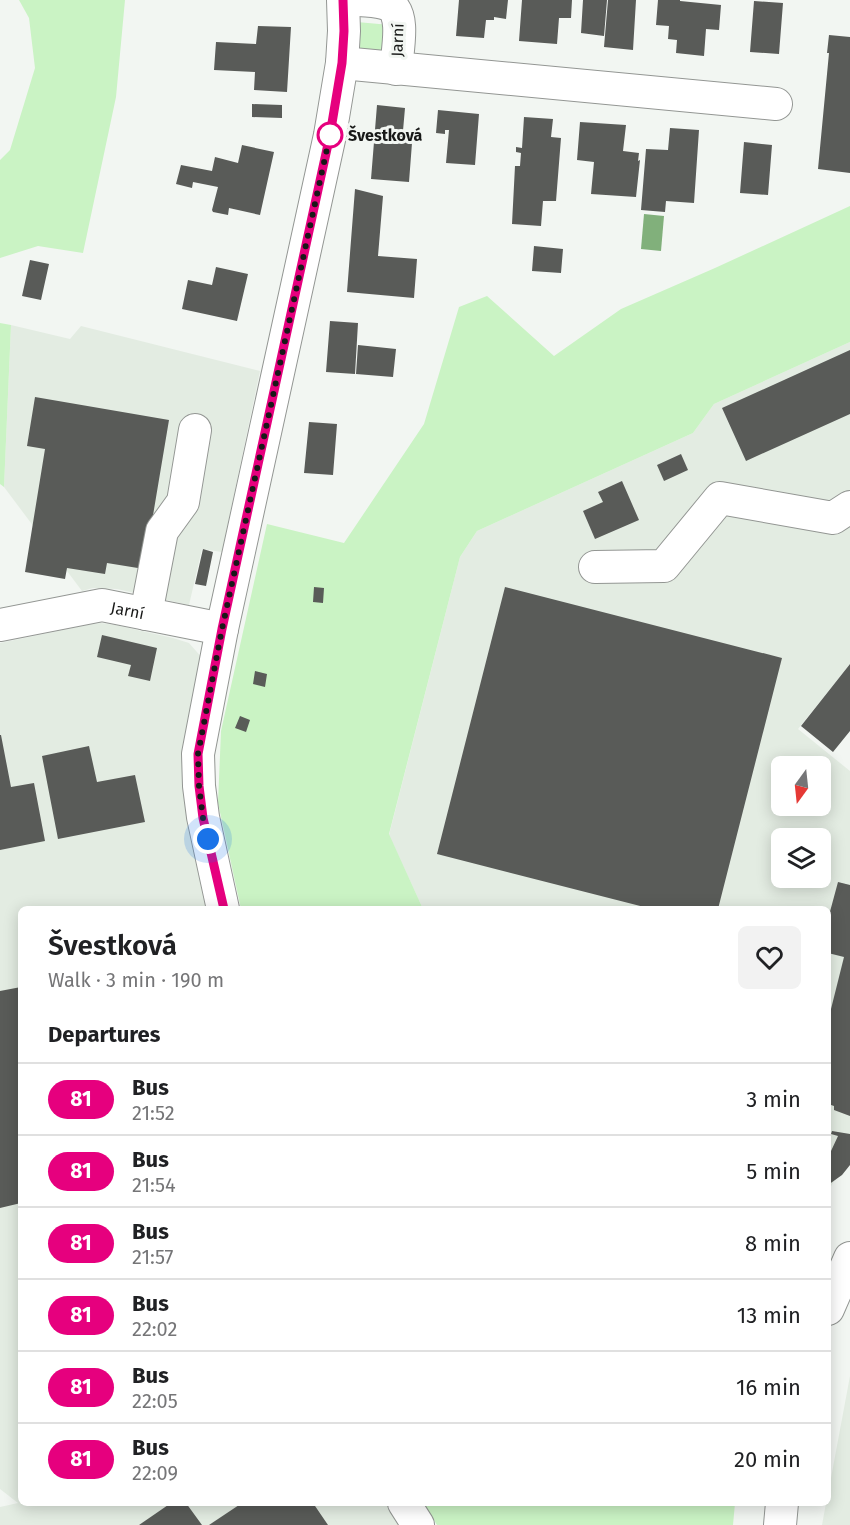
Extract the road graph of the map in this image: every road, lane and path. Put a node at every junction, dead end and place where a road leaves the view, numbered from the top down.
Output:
1 (343, 0) edge
2 (360, 0) edge
3 (405, 5) edge
4 (342, 63) junction
5 (396, 69) junction
6 (776, 104) dead end
7 (195, 430) dead end
8 (850, 507) edge
9 (595, 567) dead end
10 (146, 614) junction
11 (0, 625) edge
12 (222, 629) junction
13 (223, 906) edge
14 (850, 1258) edge
15 (831, 1302) edge
16 (406, 1506) edge
17 (782, 1506) edge
18 (418, 1525) edge
19 (780, 1525) edge

1 - 4 street
2 - 3 street, Jarní
3 - 5 street, Jarní
4 - 5 street
4 - 12 street
5 - 6 street
7 - 10 street
8 - 9 street
10 - 11 street, Jarní
10 - 12 street, Jarní
12 - 13 street
14 - 15 street
16 - 18 street
17 - 19 street

